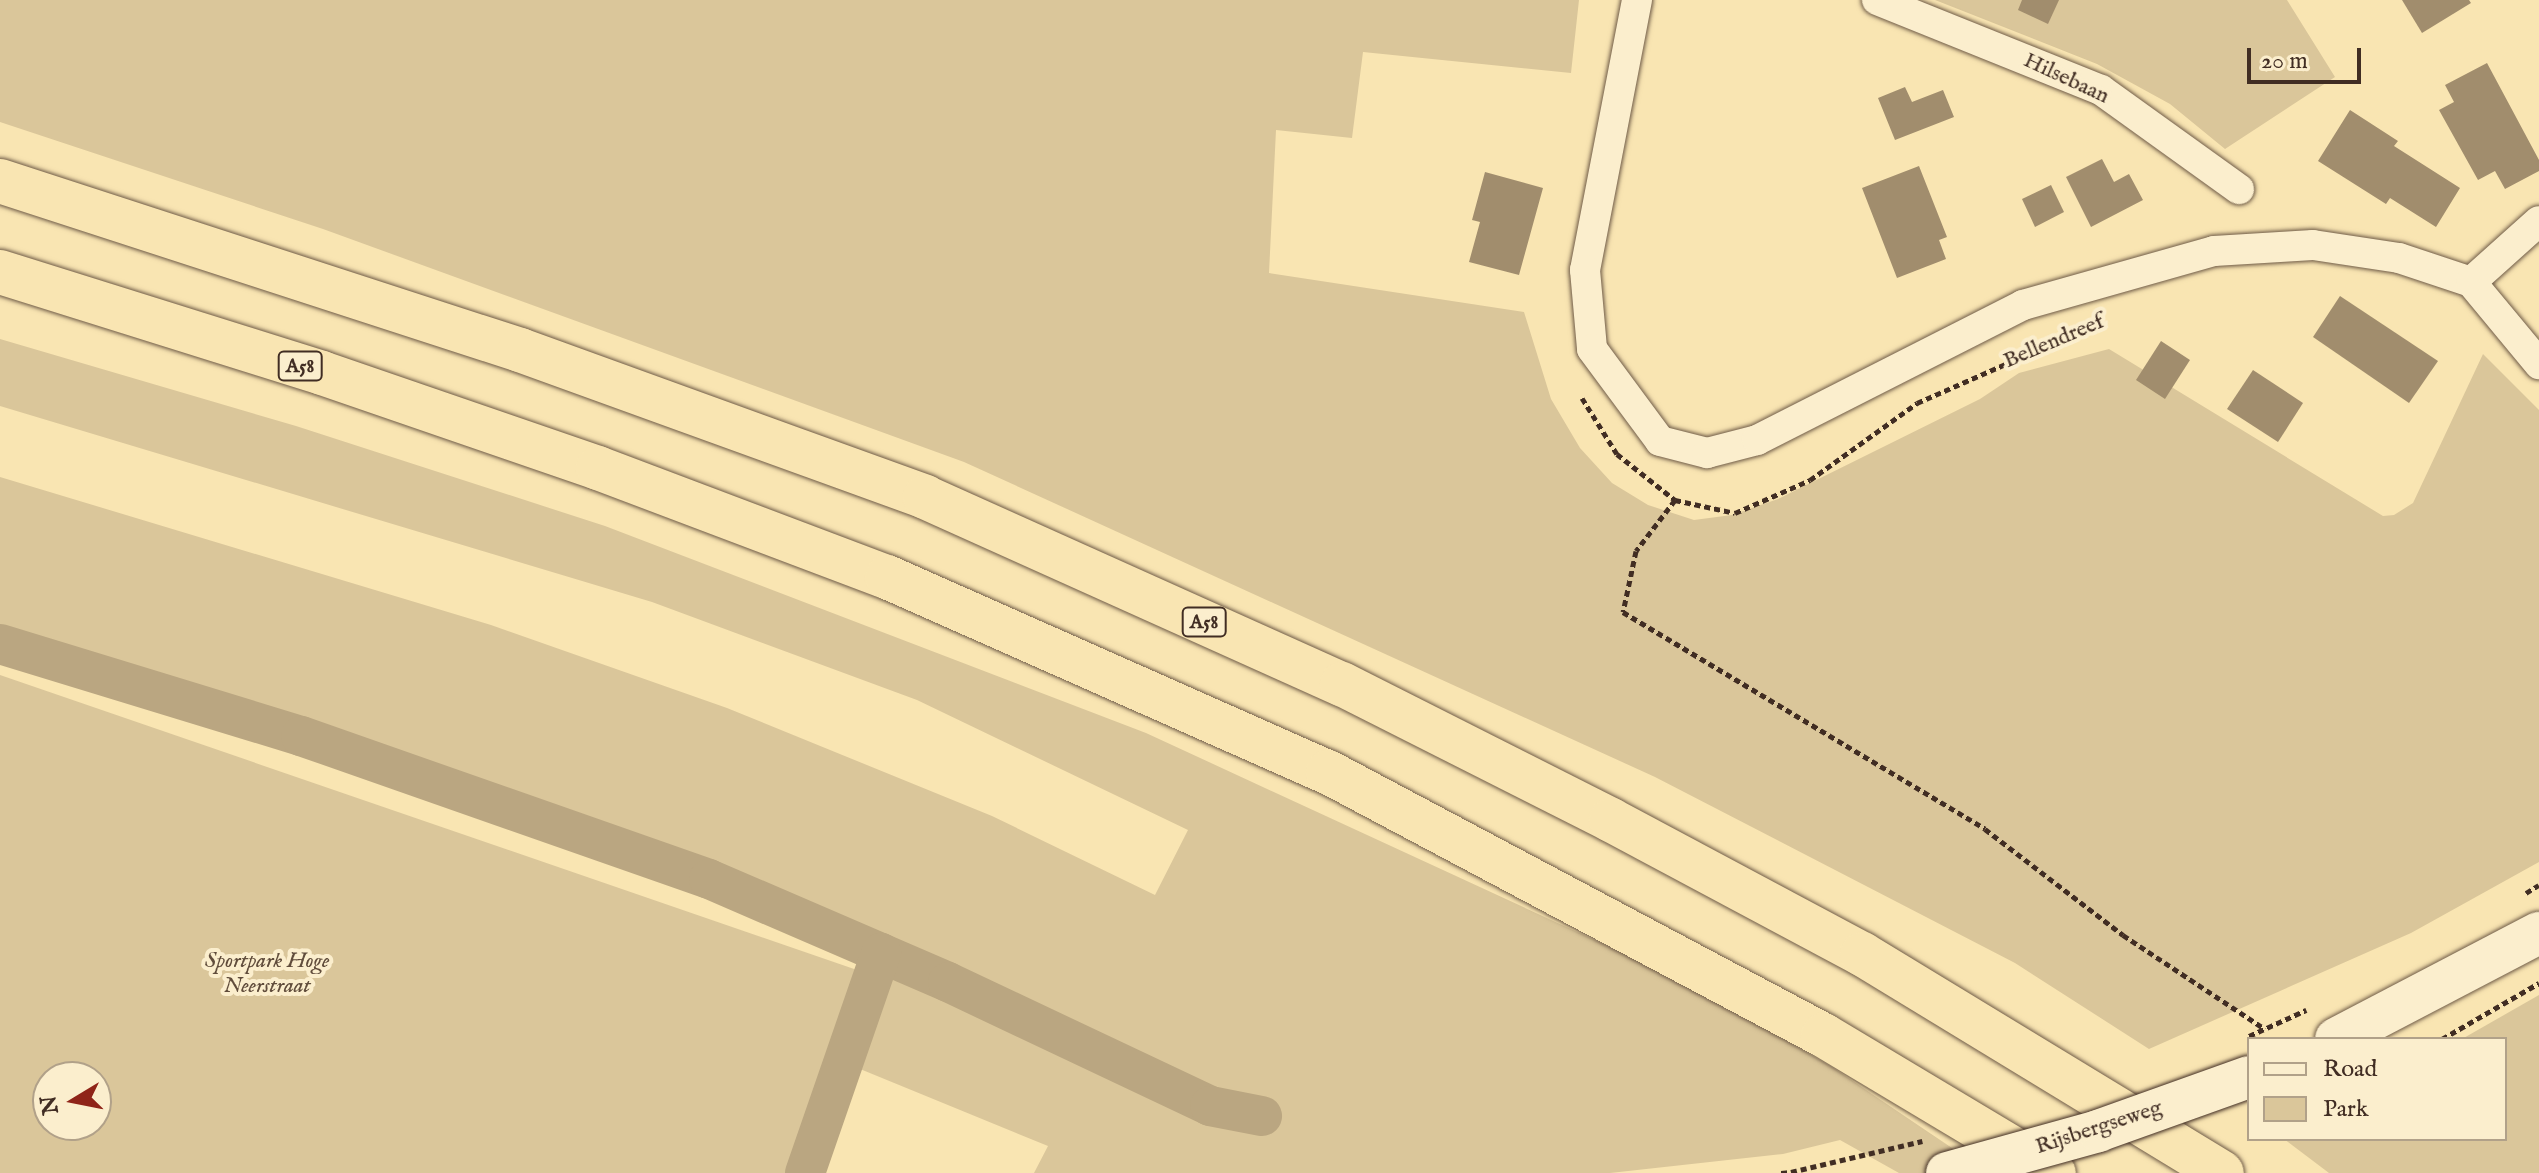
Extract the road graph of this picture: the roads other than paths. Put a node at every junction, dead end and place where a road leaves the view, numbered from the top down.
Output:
1 (1637, 0) edge
2 (1877, 0) edge
3 (0, 181) edge
4 (2239, 189) dead end
5 (2539, 221) edge
6 (0, 272) edge
7 (2471, 282) junction
8 (2539, 364) edge
9 (2539, 933) edge
10 (2340, 1037) edge
11 (2247, 1078) edge
12 (1947, 1173) edge
13 (2054, 1173) edge
14 (2222, 1173) edge

1 - 7 street, Bellendreef
2 - 4 street, Hilsebaan
3 - 14 highway, A58
5 - 7 street
6 - 13 highway, A58
7 - 8 street
9 - 10 main road
11 - 12 main road, Rijsbergseweg, bridge

